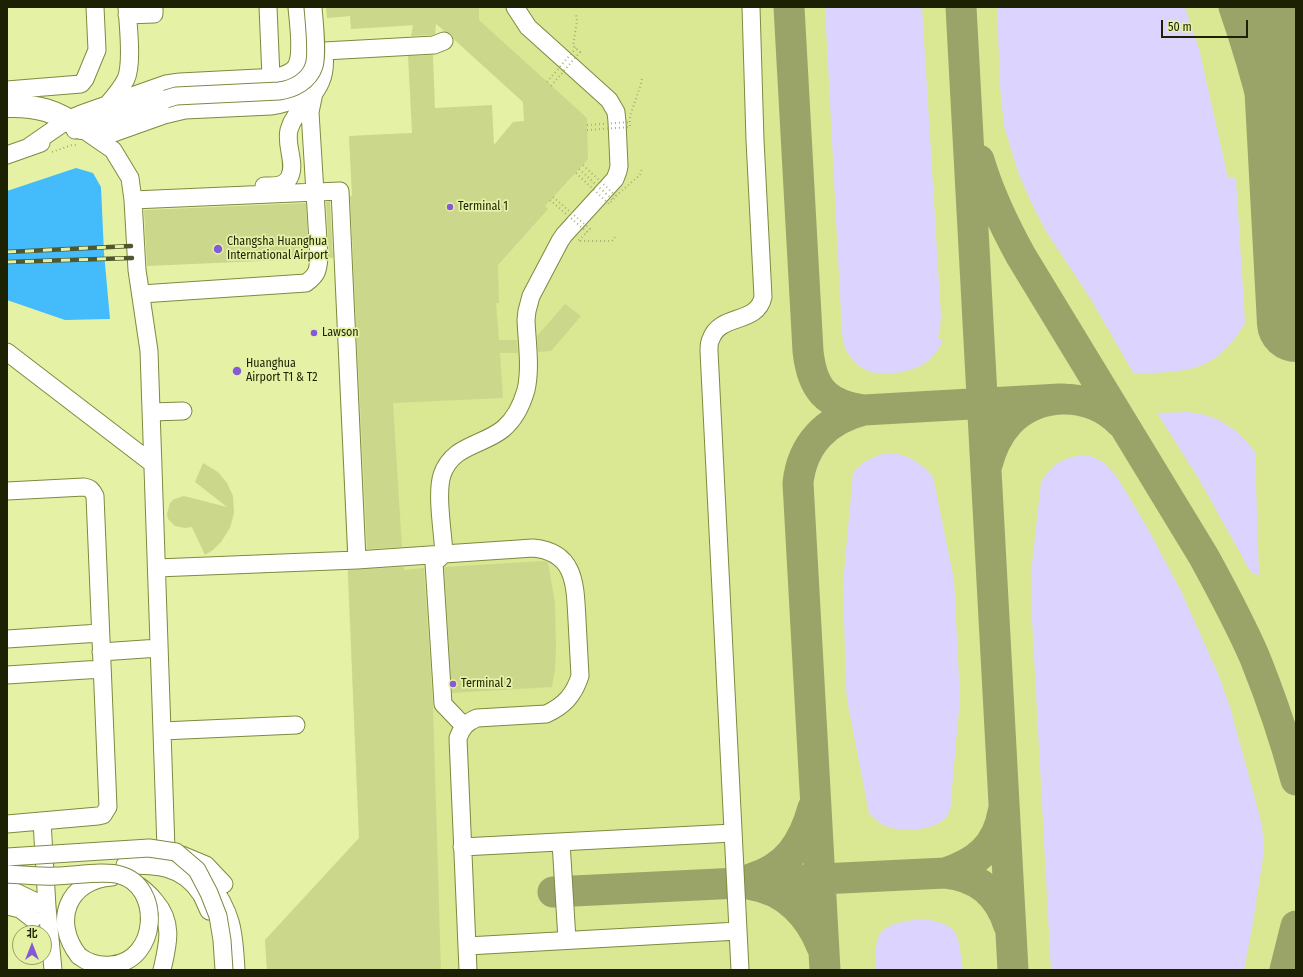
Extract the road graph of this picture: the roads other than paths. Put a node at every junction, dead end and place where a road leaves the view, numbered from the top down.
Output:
1 (95, 7) edge
2 (268, 7) edge
3 (298, 7) edge
4 (309, 7) edge
5 (313, 7) edge
6 (316, 7) edge
7 (515, 7) edge
8 (751, 7) edge
9 (154, 10) edge
10 (127, 11) edge
11 (444, 41) dead end
12 (321, 50) junction
13 (310, 70) junction
14 (271, 77) junction
15 (245, 78) junction
16 (314, 93) junction
17 (10, 100) edge
18 (107, 105) junction
19 (81, 132) junction
20 (7, 155) edge
21 (315, 192) junction
22 (233, 196) junction
23 (133, 200) junction
24 (141, 294) junction
25 (7, 352) edge
26 (183, 411) dead end
27 (152, 412) junction
28 (153, 464) junction
29 (7, 491) edge
30 (444, 554) junction
31 (357, 560) junction
32 (157, 568) junction
33 (100, 633) junction
34 (7, 640) edge
35 (160, 648) junction
36 (101, 652) junction
37 (102, 669) junction
38 (7, 675) edge
39 (296, 725) dead end
40 (464, 726) junction
41 (162, 731) junction
42 (50, 820) junction
43 (7, 824) edge
44 (733, 833) junction
45 (561, 842) junction
46 (462, 847) junction
47 (176, 852) junction
48 (7, 858) edge
49 (153, 863) junction
50 (7, 873) edge
51 (7, 888) edge
52 (7, 906) edge
53 (47, 906) junction
54 (33, 919) dead end
55 (738, 931) junction
56 (567, 940) junction
57 (467, 946) junction
58 (162, 969) edge
59 (53, 970) edge
60 (218, 970) edge
61 (224, 970) edge
62 (236, 970) edge
63 (245, 970) edge
64 (468, 970) edge
65 (740, 970) edge

1 - 17 street
2 - 14 street
3 - 14 street
4 - 13 street
5 - 19 street, bridge
6 - 12 street
7 - 30 street
8 - 44 street
9 - 10 street
10 - 18 street
11 - 12 street
12 - 13 street
12 - 16 street
13 - 15 street
13 - 19 street
14 - 15 street
15 - 18 street
16 - 21 street
16 - 22 street
17 - 19 highway
18 - 19 street
19 - 20 street
19 - 23 street
21 - 22 street
21 - 24 street
21 - 31 street
22 - 23 street
23 - 24 street
24 - 27 street
25 - 28 street
26 - 27 street
27 - 28 street
28 - 32 street
29 - 33 street
30 - 31 street
30 - 40 street
30 - 40 street
31 - 32 street
32 - 35 street
33 - 34 street
33 - 36 street
35 - 36 street
35 - 41 street
36 - 37 street
37 - 38 street
37 - 42 street
39 - 41 street
40 - 46 street
41 - 49 street
42 - 43 street
42 - 53 street
44 - 45 street
44 - 55 street
45 - 46 street
45 - 56 street
46 - 57 street
47 - 48 street, bridge
47 - 61 street, bridge
47 - 63 street, bridge
49 - 50 street
49 - 60 street
49 - 62 street, bridge
50 - 58 street, bridge
51 - 53 street
52 - 54 street
53 - 59 street
55 - 56 street
55 - 65 street
56 - 57 street
57 - 64 street

